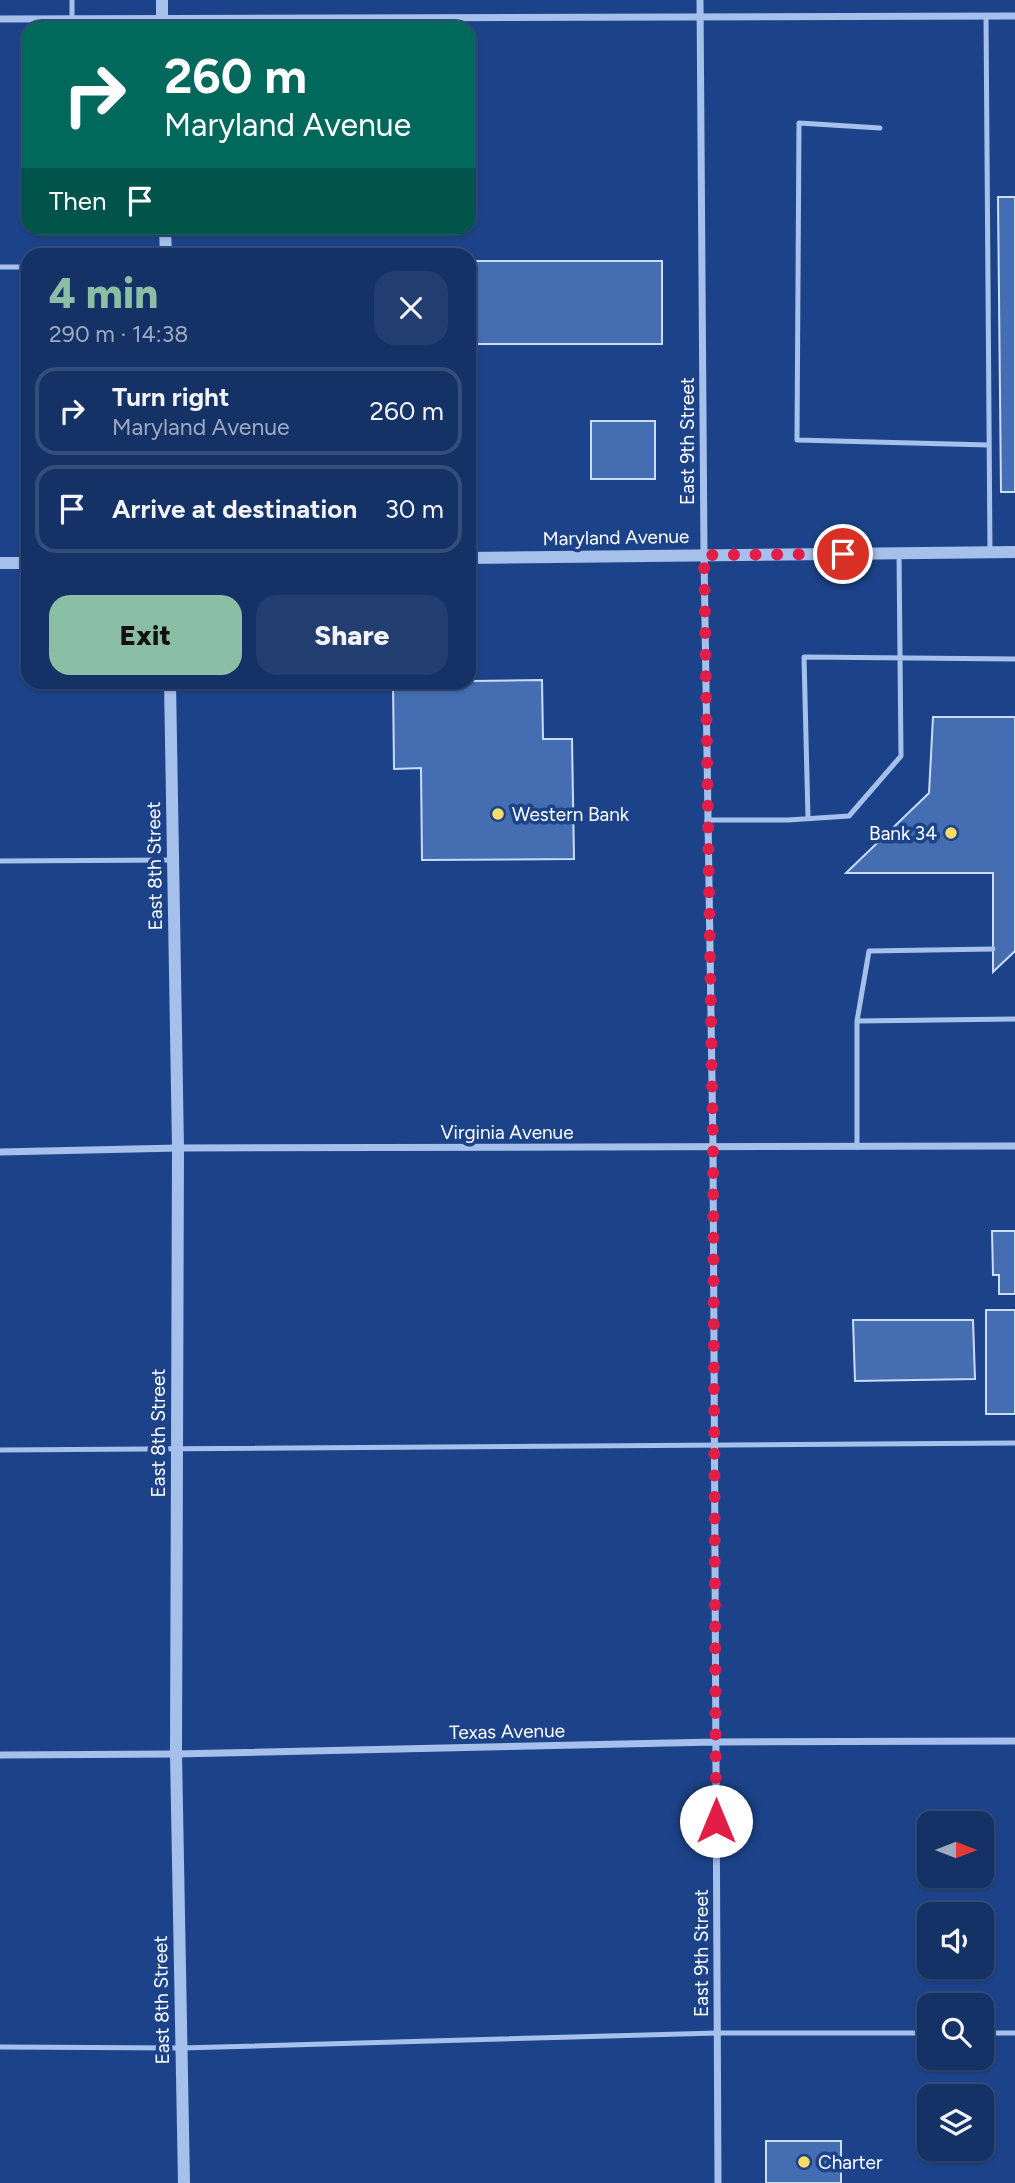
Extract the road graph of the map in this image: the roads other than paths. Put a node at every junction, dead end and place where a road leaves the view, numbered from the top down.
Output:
1 (72, 0) edge
2 (162, 0) edge
3 (700, 0) edge
4 (700, 16) junction
5 (986, 16) junction
6 (1015, 16) edge
7 (72, 18) junction
8 (0, 19) edge
9 (140, 21) edge
10 (162, 21) edge
11 (252, 21) edge
12 (880, 128) dead end
13 (0, 267) edge
14 (21, 267) edge
15 (989, 445) junction
16 (990, 552) junction
17 (1015, 552) edge
18 (899, 553) junction
19 (704, 555) junction
20 (476, 558) edge
21 (0, 563) edge
22 (21, 563) edge
23 (900, 658) junction
24 (1015, 659) edge
25 (170, 689) edge
26 (808, 818) junction
27 (708, 820) junction
28 (173, 860) junction
29 (0, 861) edge
30 (993, 949) dead end
31 (1015, 1019) edge
32 (857, 1021) junction
33 (1015, 1146) edge
34 (713, 1147) junction
35 (857, 1147) junction
36 (178, 1148) junction
37 (0, 1152) edge
38 (1015, 1443) edge
39 (714, 1446) junction
40 (177, 1449) junction
41 (0, 1450) edge
42 (1015, 1741) edge
43 (715, 1742) junction
44 (176, 1754) junction
45 (0, 1755) edge
46 (717, 2033) junction
47 (917, 2033) edge
48 (994, 2033) edge
49 (1015, 2033) edge
50 (0, 2047) edge
51 (181, 2048) junction
52 (184, 2183) edge
53 (718, 2183) edge

1 - 7 lane
2 - 10 street
3 - 4 street, East 9th Street
4 - 5 street
4 - 11 street
4 - 19 street, East 9th Street
5 - 6 street
5 - 15 lane
7 - 8 street
7 - 9 street
12 - 15 lane
13 - 14 lane
15 - 16 lane
16 - 17 street, Maryland Avenue
16 - 18 street, Maryland Avenue
18 - 19 street, Maryland Avenue
18 - 23 lane
19 - 20 street, Maryland Avenue
19 - 27 street, East 9th Street
21 - 22 street
23 - 24 lane
23 - 26 lane
23 - 26 lane
25 - 28 street, East 8th Street
26 - 27 lane
27 - 34 street, East 9th Street
28 - 29 lane
28 - 36 street, East 8th Street
30 - 32 lane
31 - 32 lane
32 - 35 lane
33 - 35 street, Virginia Avenue
34 - 35 street, Virginia Avenue
34 - 36 street, Virginia Avenue
34 - 39 street, East 9th Street
36 - 37 street, Virginia Avenue
36 - 40 street, East 8th Street
38 - 39 lane
39 - 40 lane
39 - 43 street, East 9th Street
40 - 41 lane
40 - 44 street, East 8th Street
42 - 43 street, Texas Avenue
43 - 44 street, Texas Avenue
43 - 46 street, East 9th Street
44 - 45 street, Texas Avenue
44 - 51 street, East 8th Street
46 - 47 lane
46 - 51 lane
46 - 53 street, East 9th Street
48 - 49 lane
50 - 51 lane
51 - 52 street, East 8th Street

